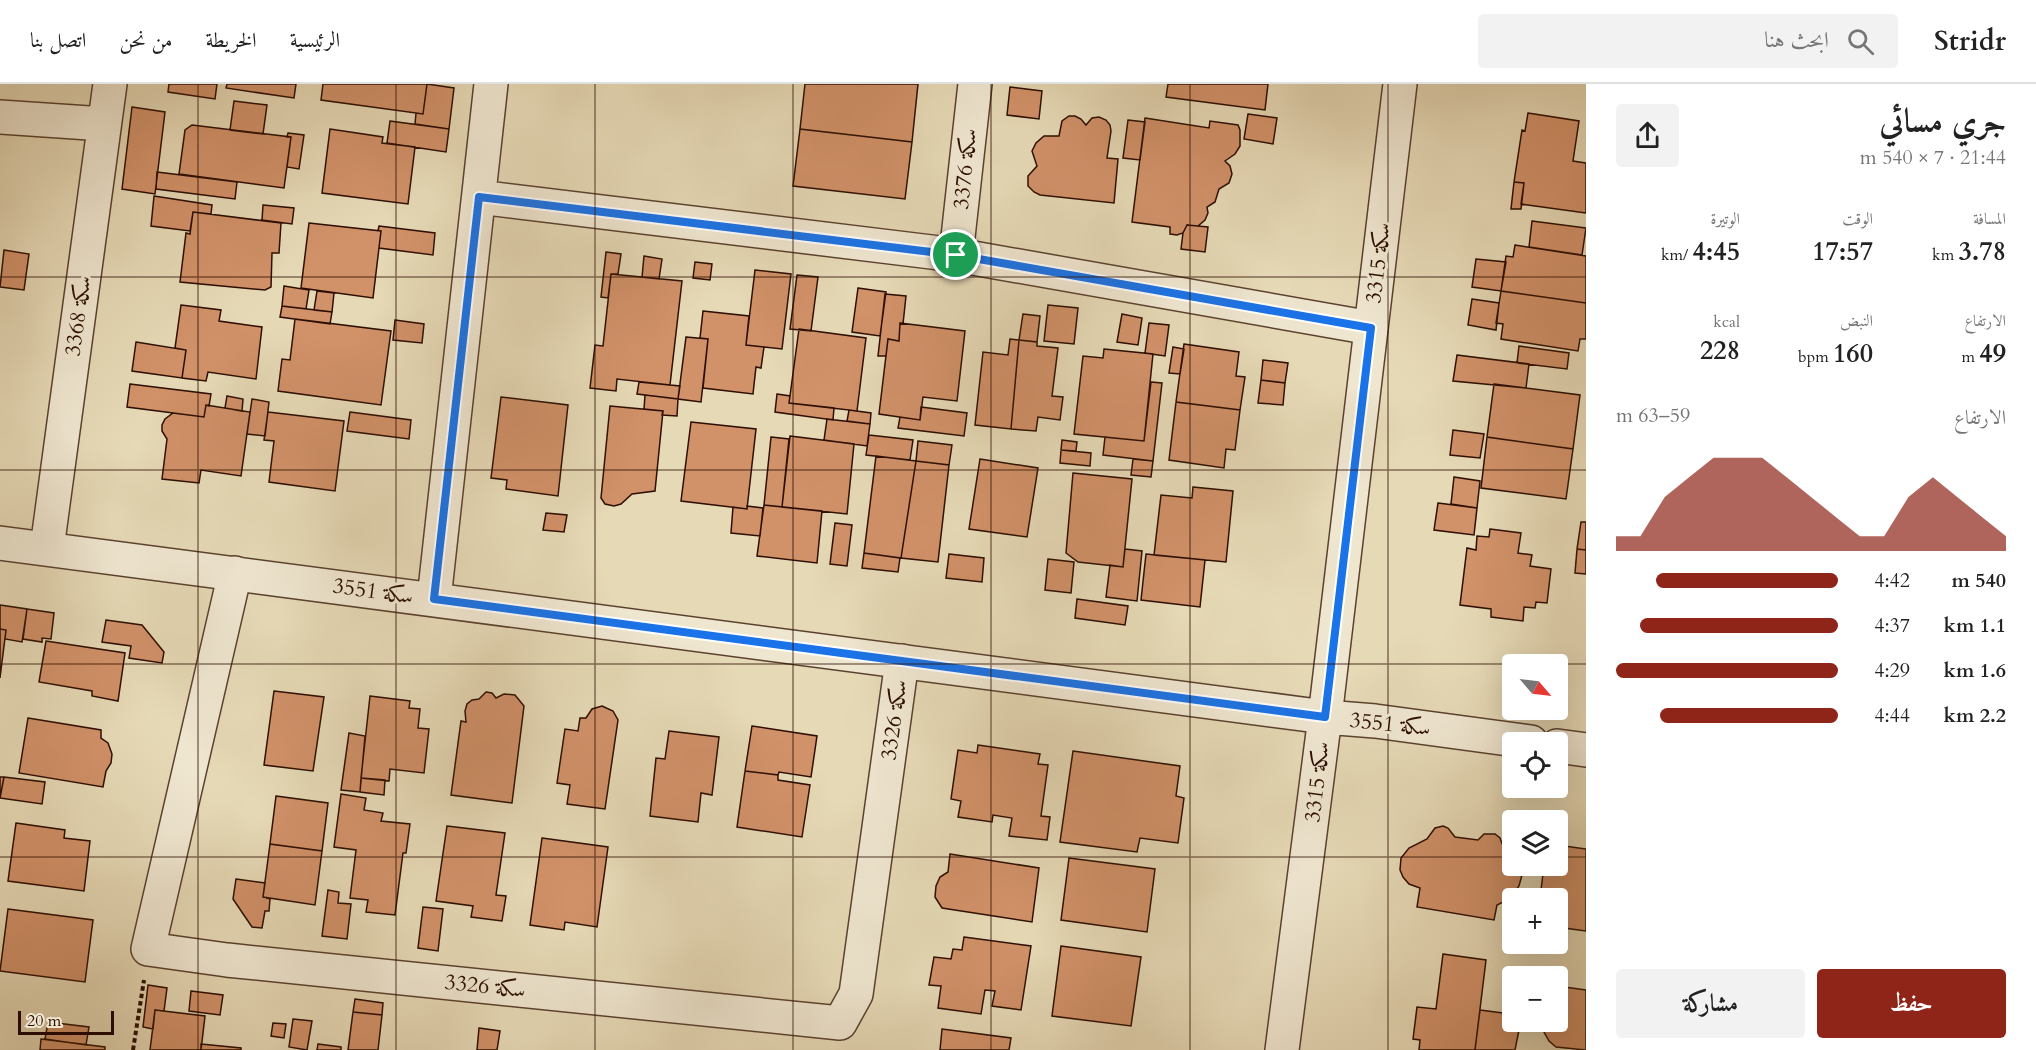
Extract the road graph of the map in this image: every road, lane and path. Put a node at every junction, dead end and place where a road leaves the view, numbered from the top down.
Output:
1 (110, 84) edge
2 (491, 84) edge
3 (975, 84) edge
4 (1400, 84) edge
5 (0, 117) edge
6 (104, 124) junction
7 (479, 197) junction
8 (956, 255) junction
9 (1371, 328) junction
10 (0, 543) edge
11 (47, 548) junction
12 (235, 573) junction
13 (434, 599) junction
14 (902, 661) junction
15 (1325, 717) junction
16 (1502, 738) edge
17 (1568, 748) edge
18 (1586, 750) edge
19 (148, 949) junction
20 (134, 1050) edge
21 (1282, 1050) edge

1 - 6 street, سكة 3368
2 - 7 street
3 - 8 street, سكة 3376
4 - 9 street, سكة 3315
5 - 6 street
6 - 11 street, سكة 3368
7 - 8 street
7 - 13 street
8 - 9 street
9 - 15 street, سكة 3315
10 - 11 street, سكة 3551
11 - 12 street, سكة 3551
12 - 13 street, سكة 3551
12 - 19 street
13 - 14 street, سكة 3551
14 - 15 street, سكة 3551
14 - 19 street, سكة 3326
15 - 16 street, سكة 3551
15 - 21 street, سكة 3315
17 - 18 street
19 - 20 path

